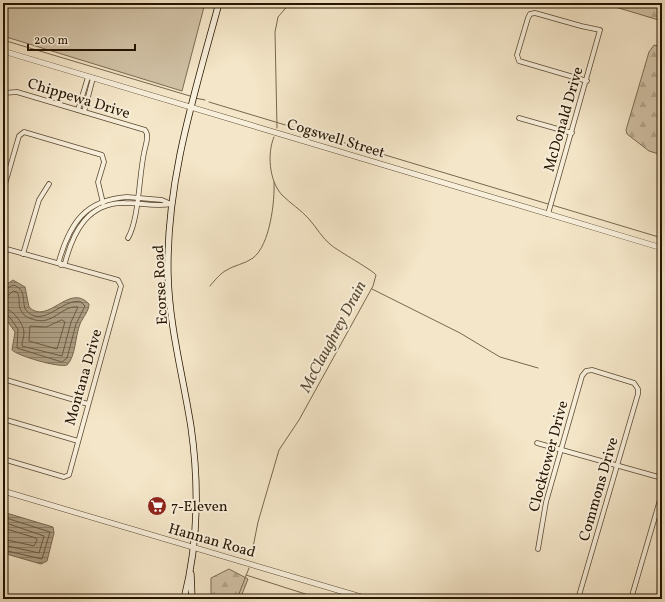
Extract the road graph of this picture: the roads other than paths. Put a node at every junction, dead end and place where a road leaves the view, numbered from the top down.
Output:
1 (219, 3) edge
2 (3, 51) edge
3 (91, 78) junction
4 (587, 81) junction
5 (3, 93) edge
6 (191, 108) junction
7 (78, 110) junction
8 (84, 112) junction
9 (519, 118) dead end
10 (572, 133) junction
11 (3, 172) edge
12 (8, 173) junction
13 (49, 184) dead end
14 (3, 191) edge
15 (137, 198) junction
16 (102, 202) junction
17 (136, 204) junction
18 (172, 204) junction
19 (105, 207) junction
20 (548, 214) junction
21 (128, 238) dead end
22 (3, 248) edge
23 (662, 248) edge
24 (23, 254) junction
25 (61, 265) junction
26 (586, 371) joint
27 (3, 379) edge
28 (88, 404) junction
29 (3, 419) edge
30 (78, 441) junction
31 (537, 442) dead end
32 (561, 450) junction
33 (3, 459) edge
34 (617, 466) junction
35 (662, 478) edge
36 (3, 492) edge
37 (662, 493) edge
38 (193, 547) junction
39 (538, 548) dead end
40 (191, 570) junction
41 (184, 599) edge
42 (192, 599) edge
43 (368, 599) edge
44 (578, 599) edge
45 (631, 599) edge

1 - 6 main road, Ecorse Road
2 - 3 street, Cogswell Street
3 - 6 street, Cogswell Street
3 - 7 street
3 - 8 street
4 - 4 street, McDonald Drive
4 - 10 street, McDonald Drive
5 - 7 street, Chippewa Drive
6 - 18 main road, Ecorse Road
6 - 20 street, Cogswell Street
7 - 8 street, Chippewa Drive
8 - 15 street, Chippewa Drive
9 - 10 street
10 - 20 street, McDonald Drive
11 - 12 street
12 - 14 street
12 - 16 street
13 - 24 street
15 - 16 street
15 - 17 street
15 - 18 street
16 - 19 street
16 - 25 street
17 - 18 street
17 - 19 street
17 - 21 street
18 - 38 main road, Ecorse Road
19 - 25 street
20 - 23 street, Cogswell Street
22 - 24 street
24 - 25 street
25 - 28 street, Montana Drive
26 - 32 street, Clocktower Drive
26 - 34 street, Commons Drive
27 - 28 street
28 - 30 street, Montana Drive
29 - 30 street
30 - 33 street, Montana Drive
31 - 32 street
32 - 34 street
32 - 39 street, Clocktower Drive
34 - 35 street
34 - 44 street, Commons Drive
36 - 38 street, Hannan Road
37 - 45 street
38 - 40 main road, Ecorse Road
38 - 43 street, Hannan Road
40 - 41 main road, Ecorse Road
40 - 42 main road, Ecorse Road

